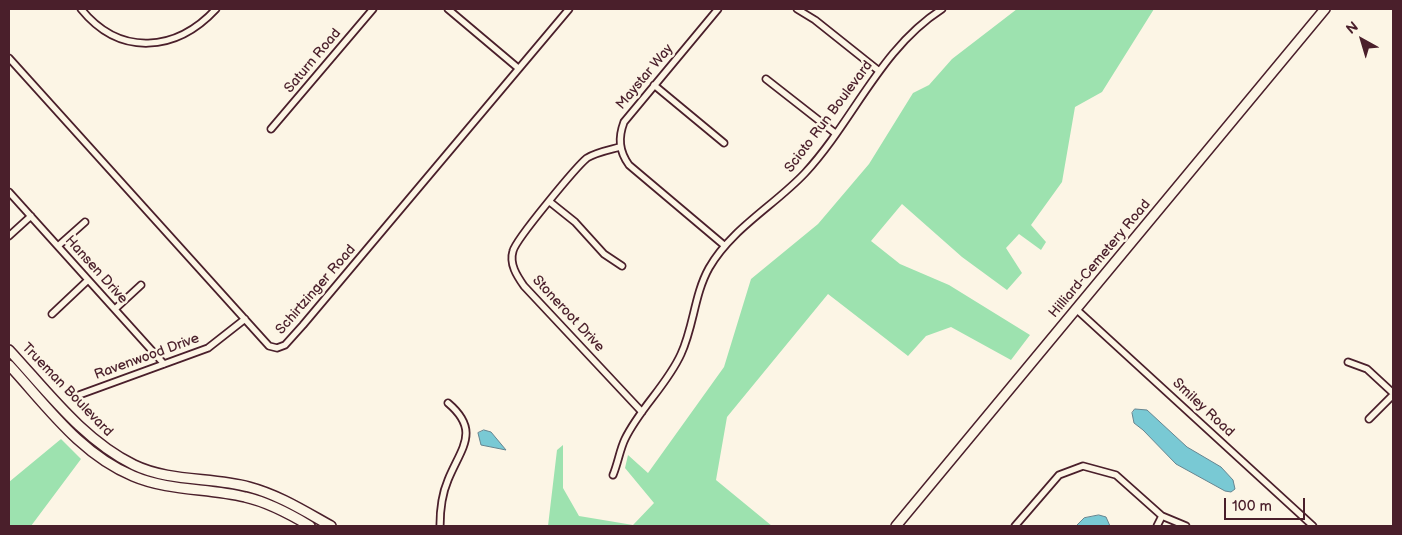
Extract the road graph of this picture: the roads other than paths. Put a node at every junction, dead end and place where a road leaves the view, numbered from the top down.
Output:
1 (81, 9) edge
2 (216, 9) edge
3 (373, 9) edge
4 (448, 9) edge
5 (569, 9) edge
6 (718, 9) edge
7 (797, 9) edge
8 (942, 9) edge
9 (1325, 9) edge
10 (9, 58) edge
11 (518, 68) junction
12 (879, 71) junction
13 (766, 79) dead end
14 (654, 85) junction
15 (271, 129) dead end
16 (835, 133) junction
17 (724, 143) dead end
18 (620, 147) junction
19 (9, 192) edge
20 (550, 202) junction
21 (31, 216) junction
22 (85, 222) dead end
23 (9, 236) edge
24 (58, 246) junction
25 (725, 246) junction
26 (622, 266) dead end
27 (88, 280) junction
28 (141, 285) dead end
29 (115, 309) junction
30 (1076, 309) junction
31 (52, 314) dead end
32 (245, 319) junction
33 (9, 350) edge
34 (1348, 362) dead end
35 (164, 364) junction
36 (9, 365) edge
37 (1393, 394) edge
38 (79, 395) dead end
39 (448, 403) dead end
40 (642, 412) junction
41 (1369, 419) dead end
42 (613, 475) dead end
43 (1162, 516) junction
44 (310, 526) edge
45 (331, 526) edge
46 (440, 526) edge
47 (896, 526) edge
48 (1015, 526) edge
49 (1157, 526) edge
50 (1186, 526) edge
51 (1313, 526) edge

1 - 2 street
3 - 15 street, Saturn Road
4 - 11 street
5 - 11 street, Schirtzinger Road
6 - 14 street, Maystar Way
7 - 12 street
8 - 12 street, Scioto Run Boulevard
9 - 30 main road, Hilliard-Cemetery Road
10 - 32 street, Schirtzinger Road
11 - 32 street, Schirtzinger Road
12 - 16 street, Scioto Run Boulevard
13 - 16 street
14 - 17 street
14 - 18 street, Maystar Way
16 - 25 street, Scioto Run Boulevard
18 - 20 street, Stoneroot Drive
18 - 25 street
19 - 21 street, Hansen Drive
20 - 26 street
20 - 40 street, Stoneroot Drive
21 - 23 street
21 - 24 street, Hansen Drive
22 - 24 street
24 - 27 street, Hansen Drive
25 - 40 street, Scioto Run Boulevard
27 - 29 street, Hansen Drive
27 - 31 street
28 - 29 street
29 - 35 street, Hansen Drive
30 - 47 main road, Hilliard-Cemetery Road
30 - 51 street, Smiley Road
32 - 35 street, Ravenwood Drive
33 - 45 main road, Trueman Boulevard
34 - 37 street
35 - 38 street, Ravenwood Drive
36 - 44 main road, Trueman Boulevard
37 - 41 street
39 - 46 street
40 - 42 street, Scioto Run Boulevard
43 - 48 street
43 - 49 street
43 - 50 street

